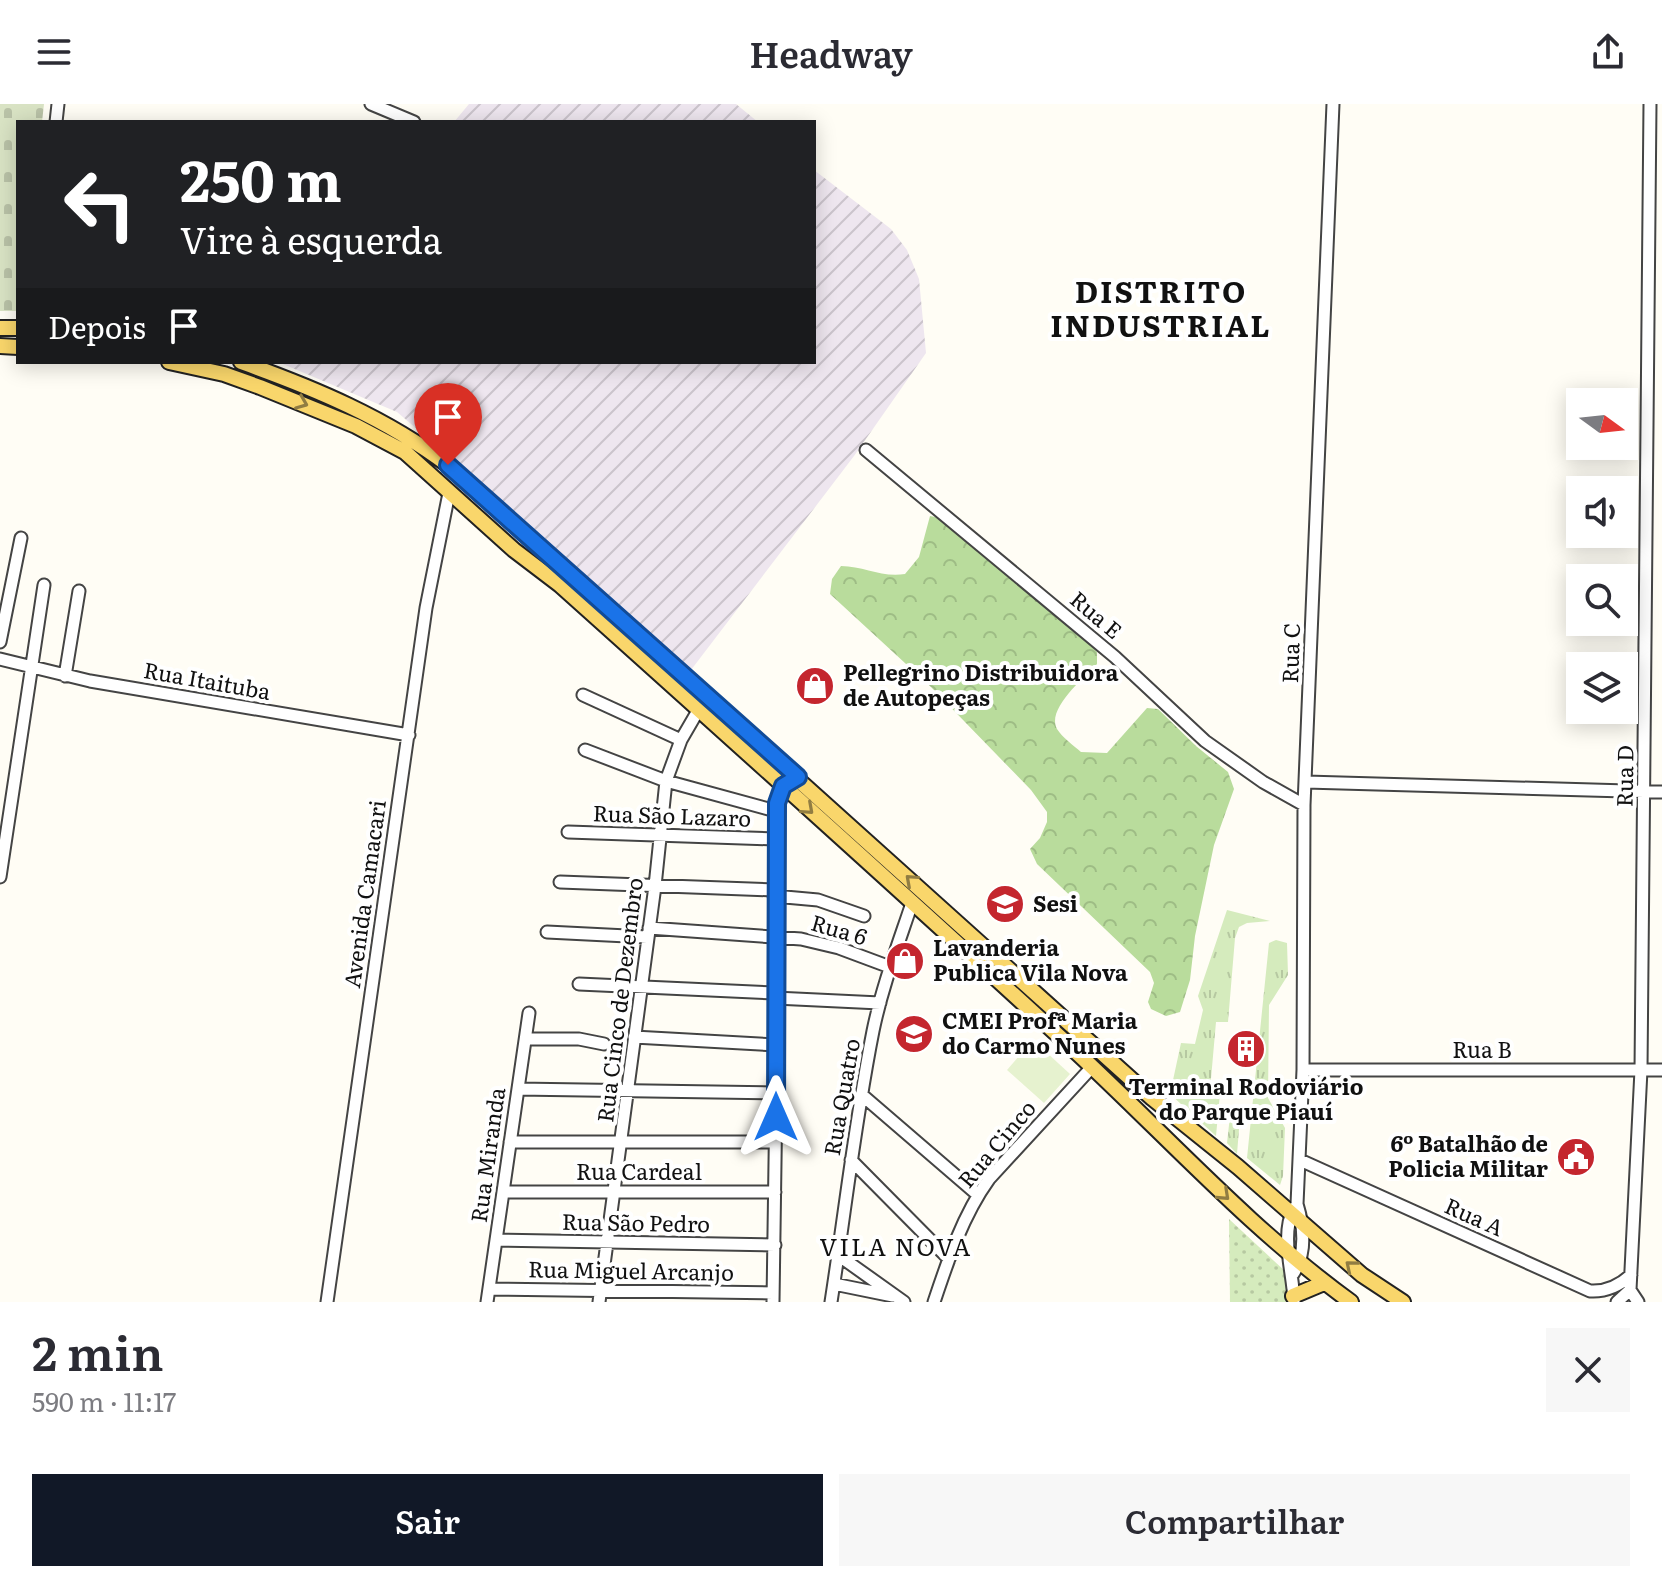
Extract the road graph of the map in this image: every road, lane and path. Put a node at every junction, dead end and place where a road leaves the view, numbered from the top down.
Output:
1 (371, 104) edge
2 (1333, 104) edge
3 (1650, 104) edge
4 (409, 120) edge
5 (178, 364) edge
6 (246, 364) edge
7 (265, 371) junction
8 (260, 387) junction
9 (866, 450) dead end
10 (457, 473) junction
11 (446, 490) junction
12 (522, 531) junction
13 (21, 538) dead end
14 (510, 546) junction
15 (44, 585) dead end
16 (79, 591) dead end
17 (0, 642) edge
18 (0, 659) edge
19 (32, 668) junction
20 (65, 676) junction
21 (583, 695) dead end
22 (699, 709) junction
23 (721, 719) junction
24 (409, 735) junction
25 (681, 740) junction
26 (585, 750) dead end
27 (798, 777) junction
28 (666, 781) junction
29 (1306, 782) junction
30 (783, 786) junction
31 (1662, 792) edge
32 (1645, 793) junction
33 (1304, 805) junction
34 (776, 811) junction
35 (568, 832) dead end
36 (660, 835) junction
37 (3, 837) edge
38 (775, 839) junction
39 (0, 877) edge
40 (560, 882) dead end
41 (655, 886) junction
42 (774, 893) junction
43 (912, 903) junction
44 (864, 916) dead end
45 (951, 916) junction
46 (940, 928) junction
47 (547, 932) dead end
48 (648, 932) junction
49 (775, 937) junction
50 (890, 967) junction
51 (579, 984) dead end
52 (641, 986) junction
53 (775, 995) junction
54 (880, 1003) junction
55 (529, 1013) dead end
56 (634, 1037) junction
57 (526, 1039) junction
58 (604, 1044) dead end
59 (776, 1045) junction
60 (1092, 1067) junction
61 (1303, 1070) junction
62 (1641, 1070) junction
63 (1662, 1070) edge
64 (518, 1089) junction
65 (628, 1091) junction
66 (776, 1093) junction
67 (862, 1095) junction
68 (621, 1140) junction
69 (510, 1142) junction
70 (775, 1142) junction
71 (1171, 1144) junction
72 (1221, 1154) junction
73 (851, 1160) junction
74 (1300, 1160) junction
75 (503, 1192) junction
76 (613, 1192) junction
77 (775, 1192) junction
78 (977, 1194) junction
79 (1294, 1209) junction
80 (1303, 1225) junction
81 (496, 1240) junction
82 (606, 1242) junction
83 (775, 1245) junction
84 (1287, 1251) junction
85 (838, 1255) junction
86 (949, 1259) junction
87 (1296, 1268) junction
88 (1631, 1275) junction
89 (1324, 1283) junction
90 (834, 1284) junction
91 (489, 1289) junction
92 (1630, 1290) junction
93 (600, 1296) edge
94 (773, 1298) edge
95 (1294, 1299) edge
96 (901, 1300) edge
97 (327, 1302) edge
98 (487, 1302) edge
99 (831, 1302) edge
100 (934, 1302) edge
101 (1351, 1302) edge
102 (1403, 1302) edge
103 (1617, 1302) edge
104 (1638, 1302) edge

1 - 4 street
2 - 29 street, Rua C
3 - 32 street, Rua D
5 - 8 main road
6 - 7 main road
7 - 8 main road
7 - 10 main road
8 -> 11 main road
9 - 33 street, Rua E
10 - 11 main road
10 - 12 main road
11 - 14 main road
11 - 24 street, Avenida Camacari
12 - 14 main road
12 - 23 main road
13 - 17 street
14 - 22 main road
15 - 19 street
16 - 20 street
18 - 19 street, Rua Itaituba
19 - 20 street, Rua Itaituba
19 - 37 street
20 - 24 street, Rua Itaituba
21 - 25 street
22 - 23 main road
22 - 25 street, Rua Cinco de Dezembro
23 - 27 main road
23 - 30 main road
24 - 97 street, Avenida Camacari
25 - 28 street, Rua Cinco de Dezembro
26 - 28 street
27 - 30 main road
45 -> 27 main road
28 - 34 street
28 - 36 street, Rua Cinco de Dezembro
29 - 32 street
29 - 33 street, Rua C
30 - 34 street
30 -> 43 main road
31 - 32 street
32 - 62 street, Rua D
33 - 61 street, Rua C
34 - 38 street
35 - 36 street, Rua São Lazaro
36 - 38 street, Rua São Lazaro
36 - 41 street, Rua Cinco de Dezembro
37 - 39 street
38 - 42 street
40 - 41 street
41 - 42 street
41 - 48 street, Rua Cinco de Dezembro
42 - 44 street
42 - 49 street
43 - 46 main road
43 - 50 street, Rua Quatro
45 - 46 main road
45 - 72 main road
46 - 60 main road
47 - 48 street, Rua 6
48 - 49 street, Rua 6
48 - 52 street, Rua Cinco de Dezembro
49 - 50 street, Rua 6
49 - 53 street
50 - 54 street, Rua Quatro
51 - 52 street
52 - 53 street
52 - 56 street, Rua Cinco de Dezembro
53 - 54 street
53 - 59 street
54 - 67 street, Rua Quatro
55 - 57 street, Rua Miranda
56 - 59 street
56 - 65 street, Rua Cinco de Dezembro
57 - 58 street
57 - 64 street, Rua Miranda
59 - 66 street
60 - 71 main road
60 - 78 street, Rua Cinco
61 - 62 street, Rua B
61 - 74 street, Rua C
62 - 63 street, Rua B
62 - 88 street, Rua D
64 - 65 street
64 - 69 street, Rua Miranda
65 - 66 street
65 - 68 street, Rua Cinco de Dezembro
66 - 70 street
67 - 73 street, Rua Quatro
67 - 78 street
68 - 69 street
68 - 70 street
68 - 76 street, Rua Cinco de Dezembro
69 - 75 street, Rua Miranda
70 - 77 street
71 - 72 main road
71 -> 84 main road
72 - 79 main road
73 - 85 street, Rua Quatro
73 - 86 street
74 - 79 street, Rua C
74 - 88 street, Rua A
75 - 76 street, Rua Cardeal
75 - 81 street, Rua Miranda
76 - 77 street, Rua Cardeal
76 - 82 street, Rua Cinco de Dezembro
77 - 83 street
78 - 86 street, Rua Cinco
79 - 80 main road
79 - 84 street, Rua C
80 - 87 street
102 -> 80 main road
81 - 82 street, Rua São Pedro
81 - 91 street, Rua Miranda
82 - 83 street, Rua São Pedro
82 - 93 street, Rua Cinco de Dezembro
83 - 94 street
84 - 87 main road
85 - 90 street, Rua Quatro
85 - 96 street
86 - 100 street, Rua Cinco
87 - 89 main road
87 - 95 street
88 - 92 street, Rua D
89 - 95 main road
89 - 101 main road
90 - 96 street
90 - 99 street, Rua Quatro
91 - 93 street, Rua Miguel Arcanjo
91 - 98 street, Rua Miranda
92 - 103 street
92 - 104 street
93 - 94 street, Rua Miguel Arcanjo

